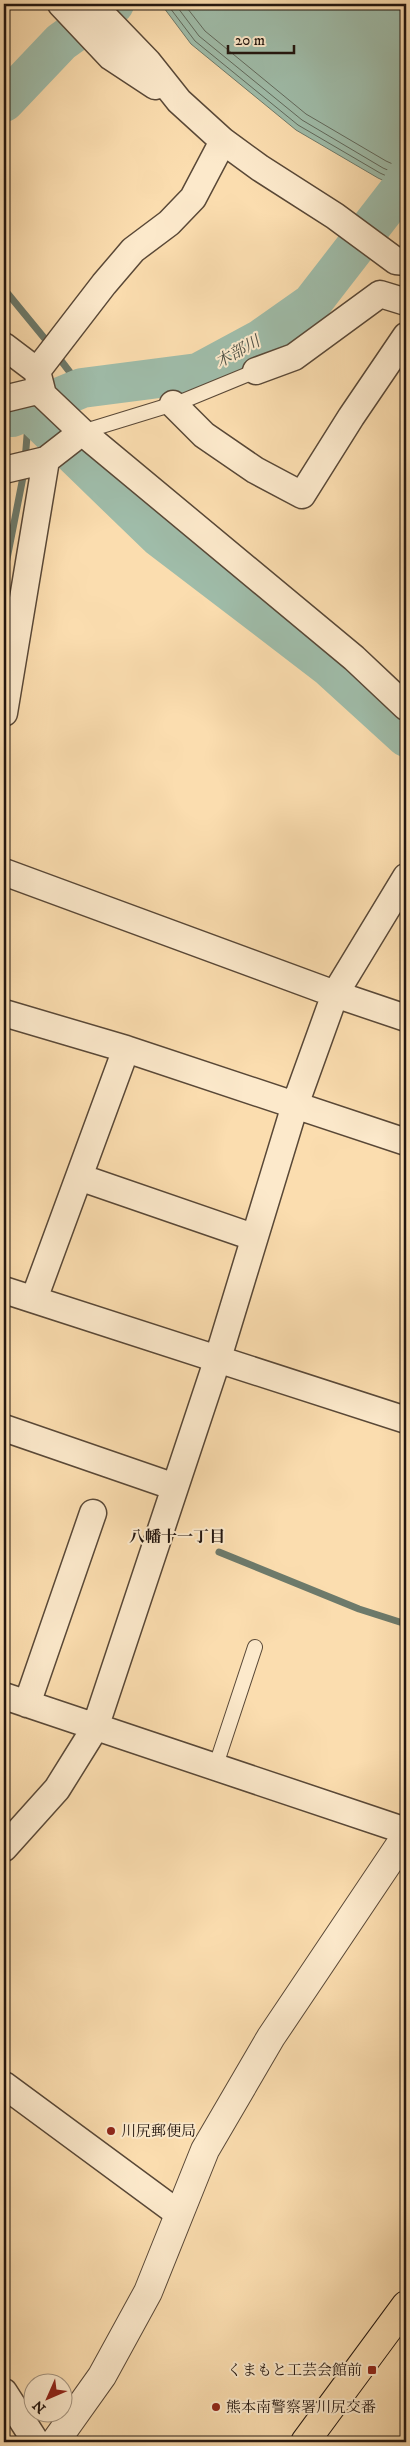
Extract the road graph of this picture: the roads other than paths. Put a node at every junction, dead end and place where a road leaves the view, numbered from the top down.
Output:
1 (61, 4) edge
2 (92, 4) edge
3 (179, 101) junction
4 (223, 141) junction
5 (401, 262) edge
6 (406, 302) edge
7 (406, 336) edge
8 (4, 346) edge
9 (256, 371) joint
10 (40, 385) junction
11 (4, 399) edge
12 (173, 404) junction
13 (82, 432) junction
14 (46, 460) junction
15 (4, 470) edge
16 (406, 707) edge
17 (4, 713) edge
18 (4, 872) edge
19 (406, 877) edge
20 (335, 994) junction
21 (4, 1013) edge
22 (406, 1018) edge
23 (126, 1049) junction
24 (295, 1105) junction
25 (406, 1142) edge
26 (78, 1177) junction
27 (253, 1236) junction
28 (4, 1290) edge
29 (34, 1299) junction
30 (218, 1358) junction
31 (406, 1420) edge
32 (4, 1428) edge
33 (175, 1487) junction
34 (93, 1513) dead end
35 (255, 1647) dead end
36 (16, 1700) edge
37 (95, 1728) junction
38 (215, 1768) junction
39 (406, 1831) edge
40 (406, 1836) edge
41 (4, 1848) edge
42 (4, 2085) edge
43 (179, 2214) junction
44 (406, 2305) edge
45 (4, 2392) edge
46 (36, 2442) edge
47 (55, 2442) edge
48 (305, 2442) edge

1 - 3 street
2 - 3 street
3 - 4 street
4 - 5 street
4 - 10 street
6 - 9 street
7 - 12 street
8 - 10 street
9 - 12 lane
10 - 11 street
10 - 13 street
12 - 13 lane
13 - 14 street
13 - 16 street
14 - 15 street
14 - 17 street
18 - 20 street
19 - 20 street
20 - 22 street
20 - 24 street
21 - 23 street
23 - 24 street
23 - 26 street
24 - 25 street
24 - 27 street
26 - 27 street
26 - 29 street
27 - 30 street
28 - 29 street
29 - 30 street
30 - 31 street
30 - 33 street
32 - 33 street
33 - 37 street
34 - 36 street
35 - 38 lane
36 - 37 street
37 - 38 street
37 - 41 street
38 - 39 street
40 - 43 street
42 - 43 street
43 - 47 street
44 - 48 main road
45 - 46 street

